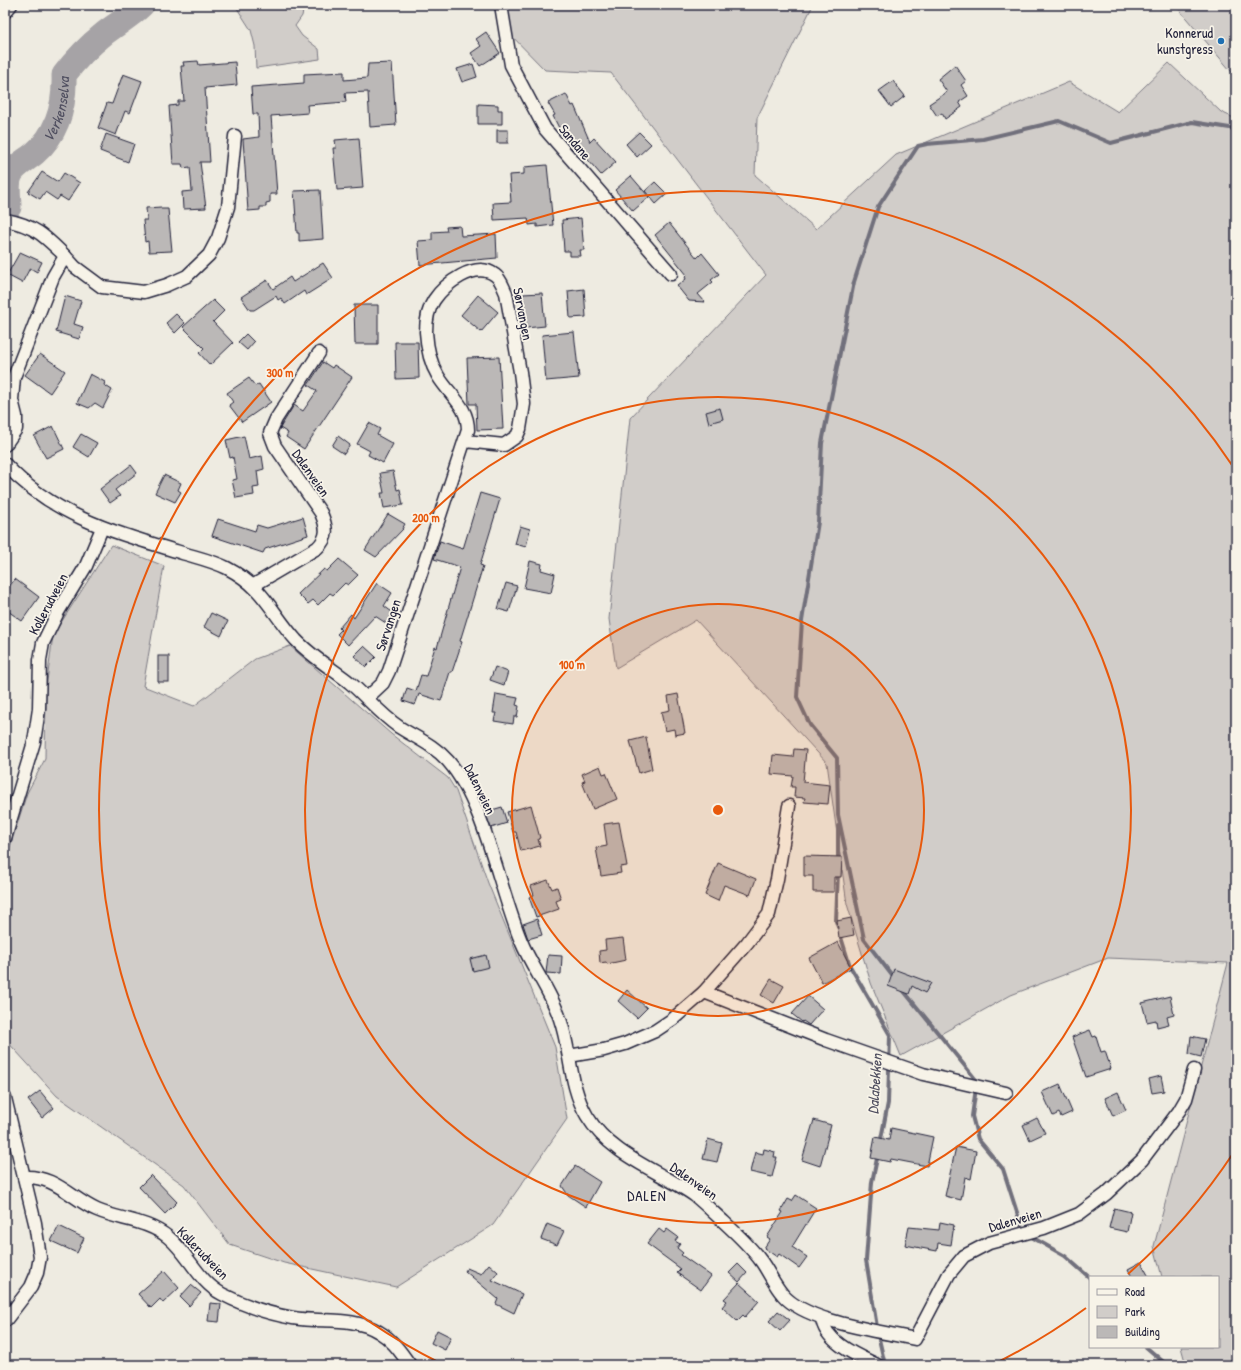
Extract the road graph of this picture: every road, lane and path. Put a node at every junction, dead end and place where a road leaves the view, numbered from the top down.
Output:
1 (11, 5) edge
2 (501, 5) edge
3 (5, 12) edge
4 (235, 136) dead end
5 (5, 220) edge
6 (65, 256) junction
7 (671, 274) dead end
8 (319, 352) dead end
9 (465, 441) junction
10 (5, 445) edge
11 (5, 464) edge
12 (102, 528) junction
13 (254, 585) junction
14 (367, 698) junction
15 (789, 806) dead end
16 (5, 838) edge
17 (704, 992) junction
18 (569, 1056) junction
19 (1194, 1070) dead end
20 (1006, 1093) dead end
21 (5, 1098) edge
22 (24, 1177) junction
23 (822, 1318) junction
24 (5, 1321) edge
25 (410, 1365) edge
26 (877, 1365) edge

1 - 3 street
2 - 7 street, Sandane
4 - 6 street
5 - 6 street
6 - 10 street
8 - 13 street, Dalenveien
9 - 9 street, Sørvangen
9 - 14 street, Sørvangen
11 - 12 street, Dalenveien
12 - 13 street, Dalenveien
12 - 16 street, Kollerudveien
13 - 14 street, Dalenveien
14 - 18 street, Dalenveien
15 - 17 street
17 - 18 street
17 - 20 street
18 - 23 street, Dalenveien
19 - 23 street, Dalenveien
21 - 22 street
22 - 24 street
22 - 25 street, Kollerudveien
23 - 26 street

